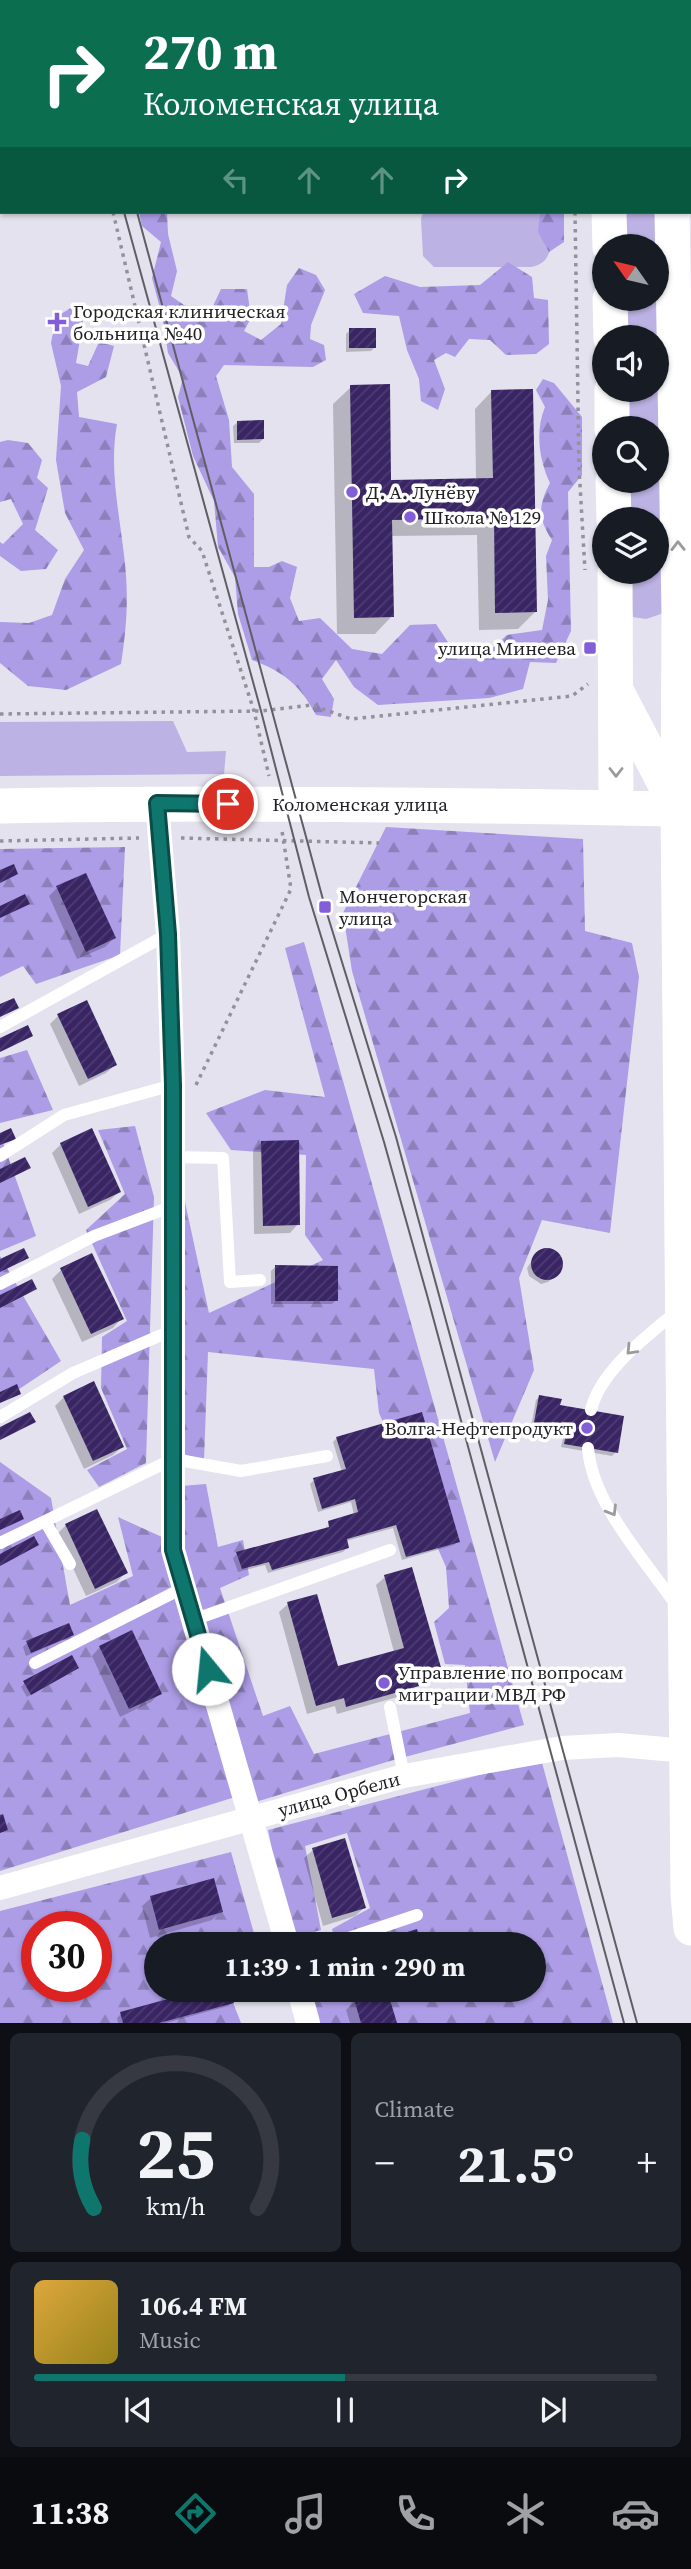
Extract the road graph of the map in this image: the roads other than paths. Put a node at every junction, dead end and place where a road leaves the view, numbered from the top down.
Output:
1 (609, 214) edge
2 (672, 214) edge
3 (610, 234) edge
4 (601, 584) edge
5 (678, 688) junction
6 (612, 695) junction
7 (157, 803) junction
8 (0, 806) edge
9 (616, 808) junction
10 (684, 809) edge
11 (168, 934) junction
12 (0, 1027) edge
13 (183, 1087) junction
14 (0, 1156) edge
15 (173, 1157) junction
16 (173, 1206) junction
17 (260, 1280) dead end
18 (0, 1284) edge
19 (683, 1306) junction
20 (173, 1330) junction
21 (592, 1410) dead end
22 (0, 1417) edge
23 (588, 1448) dead end
24 (327, 1457) dead end
25 (173, 1459) junction
26 (45, 1521) junction
27 (0, 1543) edge
28 (390, 1550) dead end
29 (70, 1564) dead end
30 (183, 1588) junction
31 (685, 1618) junction
32 (193, 1620) junction
33 (35, 1663) dead end
34 (390, 1707) dead end
35 (688, 1761) edge
36 (404, 1776) junction
37 (252, 1818) junction
38 (0, 1888) edge
39 (417, 1915) dead end
40 (691, 1928) edge
41 (283, 1932) edge
42 (367, 1932) edge
43 (302, 2002) edge
44 (308, 2023) edge

1 - 3 main road
5 -> 2 main road
4 - 6 main road
5 - 6 main road
5 - 10 main road
6 -> 9 main road
6 - 10 main road
7 - 8 main road, Коломенская улица
7 - 9 main road, Коломенская улица
7 - 11 street
9 - 10 main road, Коломенская улица
10 - 19 main road
11 - 12 lane
11 - 13 street
13 - 14 lane
13 - 15 street
15 - 16 street
15 - 17 lane
16 - 18 lane
16 - 20 street
19 -> 21 lane
19 - 31 main road
20 - 22 lane
20 - 25 street
23 -> 31 lane
24 - 25 lane
25 - 26 lane
25 - 30 street
26 - 27 lane
26 - 29 lane
28 - 32 lane
30 - 32 street
30 - 33 lane
31 - 35 main road
32 - 37 street
34 - 36 lane
35 - 36 street, улица Орбели
35 - 40 main road
36 - 37 street, улица Орбели
37 - 38 street, улица Орбели
37 - 41 street
39 - 42 lane
43 - 44 street

